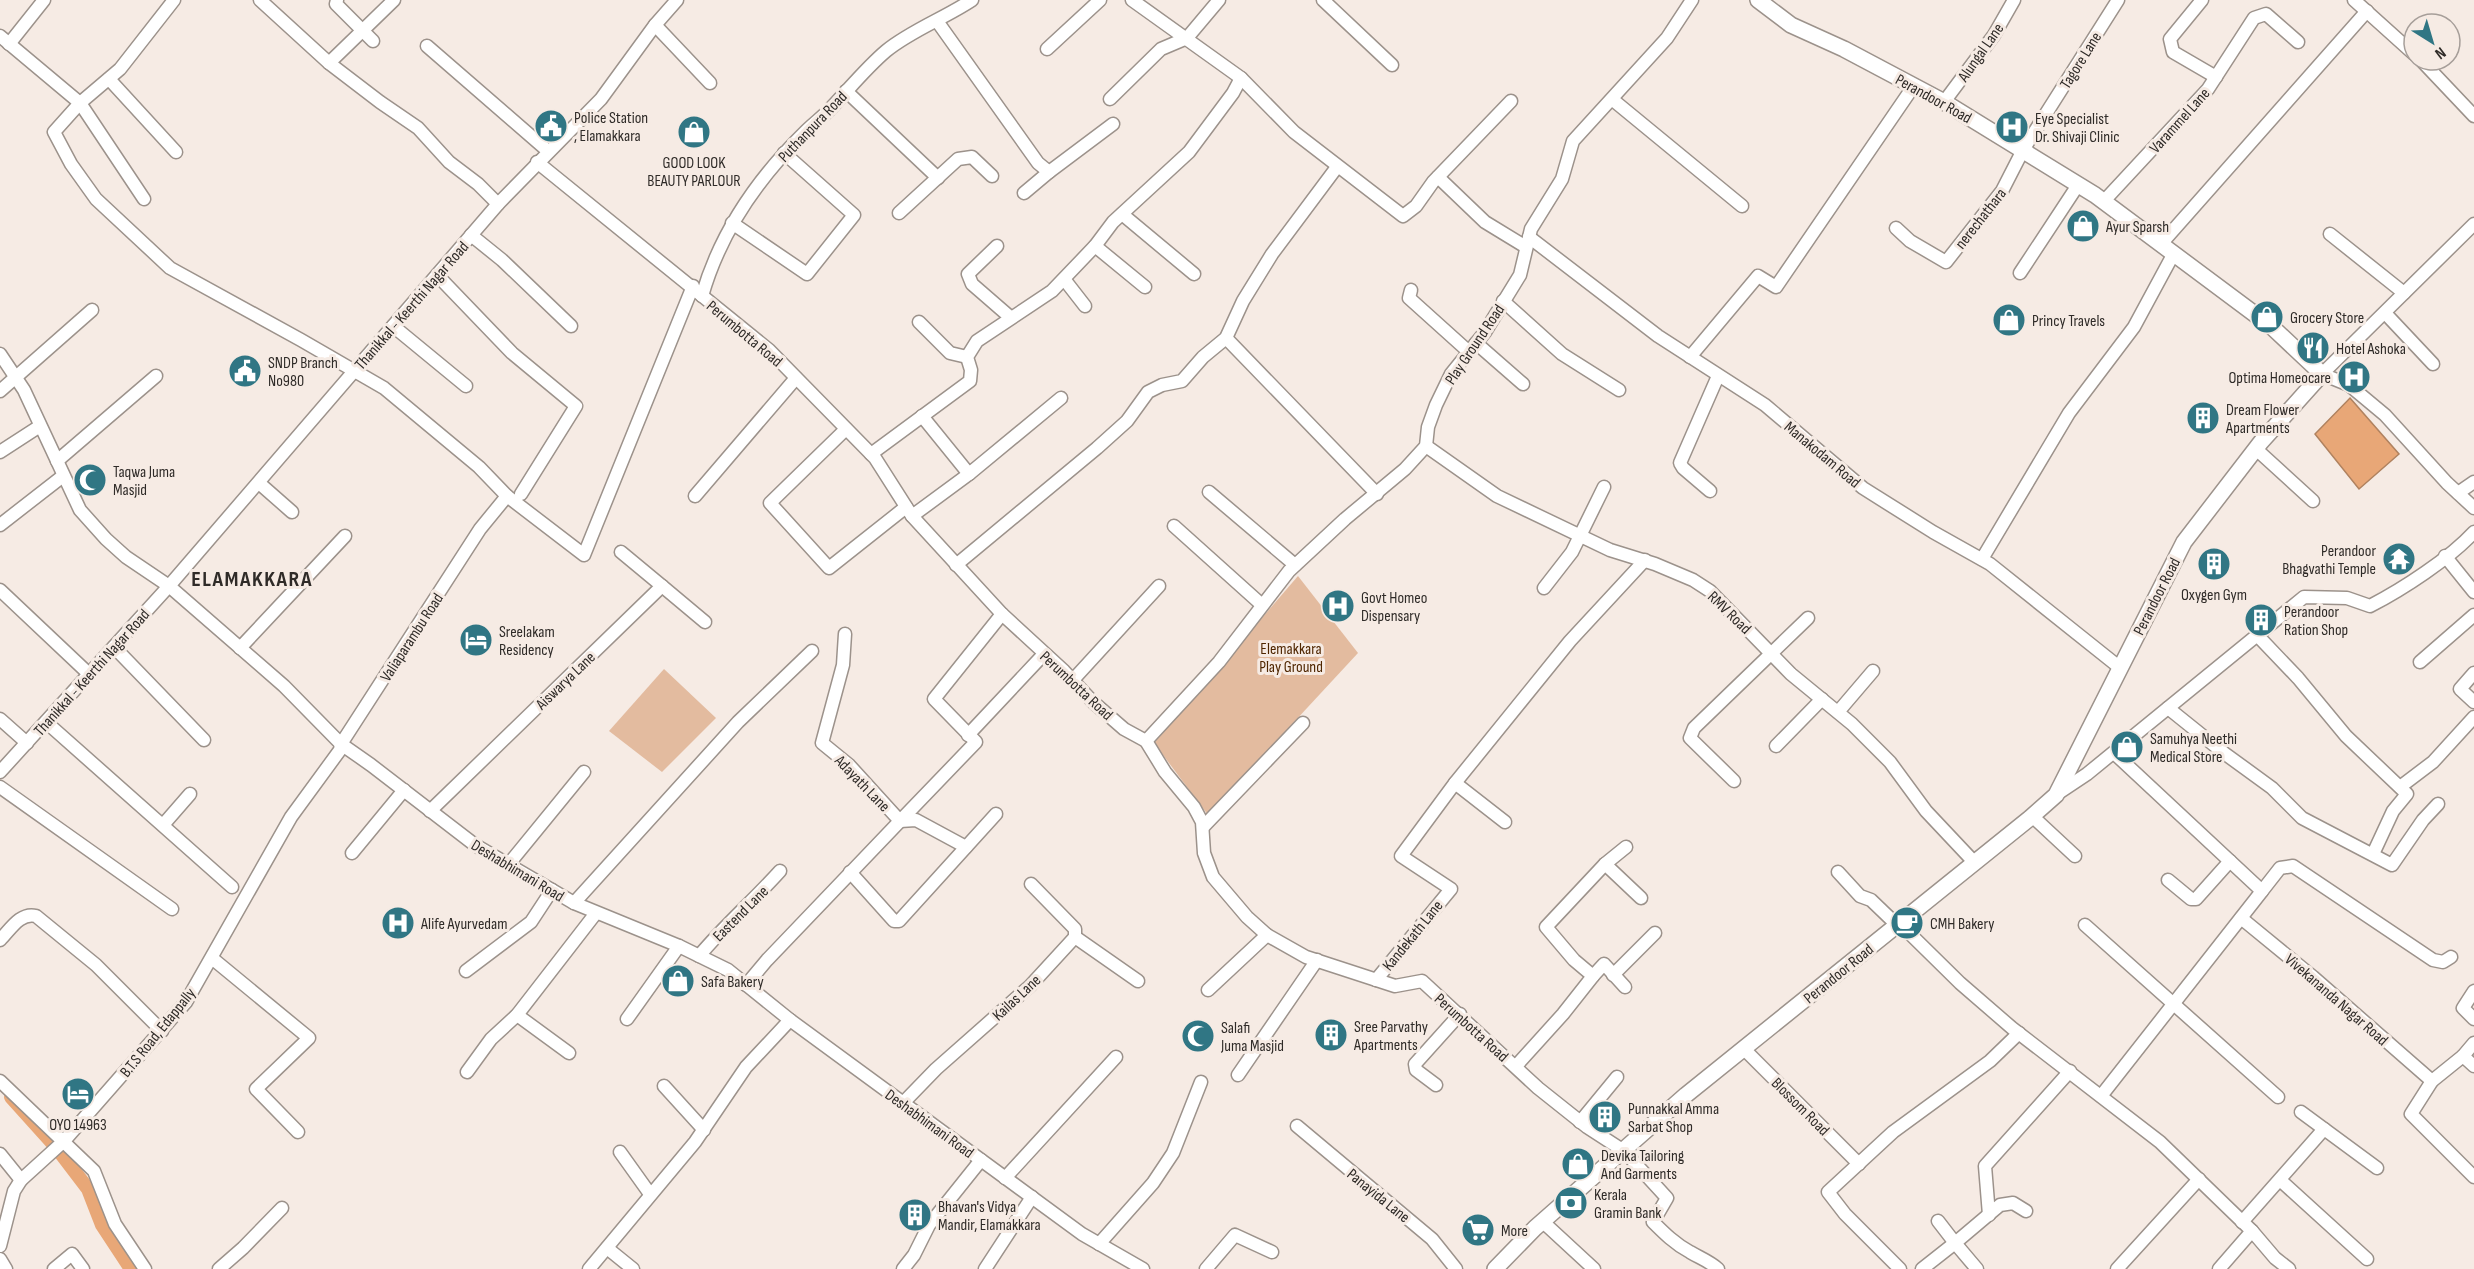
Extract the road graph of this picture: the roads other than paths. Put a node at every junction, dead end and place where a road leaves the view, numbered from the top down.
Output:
1 (44, 0) edge
2 (174, 0) edge
3 (260, 0) edge
4 (337, 0) edge
5 (394, 0) edge
6 (677, 0) edge
7 (972, 0) edge
8 (1100, 0) edge
9 (1132, 0) edge
10 (1219, 0) edge
11 (1323, 0) edge
12 (1692, 0) edge
13 (1758, 0) edge
14 (2013, 0) edge
15 (2118, 0) edge
16 (2202, 0) edge
17 (2354, 0) edge
18 (2367, 11) junction
19 (937, 21) junction
20 (655, 25) junction
21 (363, 30) junction
22 (1187, 38) junction
23 (5, 40) edge
24 (373, 41) dead end
25 (2298, 42) dead end
26 (2402, 43) edge
27 (428, 45) dead end
28 (1047, 49) dead end
29 (329, 63) junction
30 (1392, 65) dead end
31 (2432, 72) edge
32 (2216, 77) junction
33 (1241, 78) junction
34 (109, 79) junction
35 (710, 83) dead end
36 (1913, 87) junction
37 (846, 91) junction
38 (1110, 99) dead end
39 (1613, 100) junction
40 (1511, 101) dead end
41 (1944, 102) junction
42 (80, 103) junction
43 (2474, 116) edge
44 (1113, 124) dead end
45 (2023, 150) junction
46 (548, 151) junction
47 (176, 152) dead end
48 (784, 153) junction
49 (537, 162) junction
50 (1337, 166) junction
51 (1049, 172) junction
52 (992, 176) dead end
53 (1438, 177) junction
54 (938, 178) junction
55 (2078, 184) junction
56 (1024, 193) dead end
57 (144, 199) dead end
58 (2104, 201) junction
59 (498, 204) junction
60 (1742, 206) dead end
61 (899, 213) dead end
62 (1122, 214) junction
63 (732, 223) junction
64 (2474, 224) edge
65 (1896, 228) dead end
66 (471, 234) junction
67 (2330, 234) dead end
68 (1528, 242) junction
69 (2161, 244) junction
70 (997, 246) dead end
71 (1095, 246) junction
72 (2174, 253) junction
73 (2020, 273) dead end
74 (1194, 274) dead end
75 (437, 275) junction
76 (1064, 279) junction
77 (693, 286) junction
78 (1145, 287) dead end
79 (1411, 290) dead end
80 (2404, 293) junction
81 (702, 296) junction
82 (1503, 301) junction
83 (1085, 306) dead end
84 (92, 310) dead end
85 (2385, 313) junction
86 (1010, 317) junction
87 (919, 322) dead end
88 (393, 326) junction
89 (572, 326) dead end
90 (1226, 338) junction
91 (1472, 348) junction
92 (0, 354) edge
93 (967, 357) junction
94 (1690, 357) junction
95 (2433, 364) dead end
96 (354, 371) junction
97 (2322, 374) junction
98 (15, 375) junction
99 (156, 376) dead end
100 (1718, 376) junction
101 (796, 378) junction
102 (1523, 384) dead end
103 (466, 386) dead end
104 (1619, 390) dead end
105 (0, 391) edge
106 (1061, 398) dead end
107 (922, 416) junction
108 (40, 426) junction
109 (846, 429) junction
110 (1426, 446) junction
111 (2256, 449) junction
112 (0, 452) edge
113 (871, 454) junction
114 (57, 461) junction
115 (969, 474) junction
116 (63, 476) junction
117 (2474, 482) edge
118 (259, 483) junction
119 (1604, 488) dead end
120 (1710, 491) dead end
121 (1209, 492) dead end
122 (521, 494) dead end
123 (1377, 494) junction
124 (2458, 494) junction
125 (507, 496) junction
126 (695, 496) dead end
127 (2313, 501) dead end
128 (2474, 507) edge
129 (292, 512) dead end
130 (909, 512) junction
131 (0, 525) edge
132 (1174, 526) dead end
133 (2474, 532) edge
134 (1579, 535) junction
135 (345, 536) dead end
136 (621, 552) dead end
137 (2445, 556) junction
138 (1982, 559) junction
139 (1645, 560) junction
140 (956, 565) junction
141 (1295, 565) junction
142 (169, 586) junction
143 (662, 586) junction
144 (1159, 586) dead end
145 (1544, 588) dead end
146 (0, 590) edge
147 (2474, 592) edge
148 (1262, 605) junction
149 (1002, 614) junction
150 (2474, 615) edge
151 (1808, 618) dead end
152 (705, 622) dead end
153 (845, 634) dead end
154 (2257, 635) junction
155 (114, 647) junction
156 (240, 648) junction
157 (812, 651) dead end
158 (1770, 652) junction
159 (1044, 654) junction
160 (2420, 662) dead end
161 (2119, 667) junction
162 (1873, 671) dead end
163 (2474, 673) edge
164 (89, 674) junction
165 (1072, 681) junction
166 (1822, 699) junction
167 (2474, 702) edge
168 (2168, 708) junction
169 (1838, 712) junction
170 (2474, 717) edge
171 (0, 719) edge
172 (46, 722) junction
173 (1303, 723) dead end
174 (968, 735) junction
175 (204, 740) dead end
176 (1146, 741) junction
177 (27, 743) junction
178 (341, 744) junction
179 (1776, 746) dead end
180 (2114, 753) junction
181 (0, 772) edge
182 (584, 772) dead end
183 (1734, 781) dead end
184 (1455, 783) junction
185 (0, 787) edge
186 (2400, 787) junction
187 (404, 790) junction
188 (190, 794) dead end
189 (2056, 795) junction
190 (2438, 804) dead end
191 (430, 811) junction
192 (996, 814) dead end
193 (2032, 816) junction
194 (900, 821) junction
195 (1505, 822) dead end
196 (163, 825) junction
197 (1203, 827) junction
198 (966, 847) junction
199 (1626, 847) dead end
200 (352, 853) dead end
201 (2373, 854) junction
202 (2075, 856) dead end
203 (2230, 861) junction
204 (1974, 862) junction
205 (1605, 864) junction
206 (508, 865) junction
207 (780, 871) dead end
208 (850, 872) junction
209 (1838, 872) dead end
210 (2168, 880) dead end
211 (1032, 884) dead end
212 (232, 887) dead end
213 (552, 890) junction
214 (2262, 891) junction
215 (1641, 898) dead end
216 (574, 903) junction
217 (172, 909) dead end
218 (596, 913) junction
219 (2241, 918) junction
220 (1898, 924) junction
221 (2085, 925) dead end
222 (1655, 933) dead end
223 (1267, 935) junction
224 (1075, 937) junction
225 (0, 940) edge
226 (679, 946) junction
227 (699, 956) junction
228 (2451, 957) dead end
229 (213, 959) junction
230 (1317, 960) junction
231 (466, 971) dead end
232 (1613, 975) junction
233 (1593, 976) junction
234 (1376, 980) junction
235 (1137, 981) dead end
236 (746, 985) junction
237 (1625, 987) dead end
238 (1208, 990) dead end
239 (2474, 991) edge
240 (2175, 1004) junction
241 (1460, 1014) junction
242 (517, 1015) junction
243 (627, 1019) dead end
244 (2474, 1019) edge
245 (790, 1020) junction
246 (162, 1031) junction
247 (2019, 1033) junction
248 (2474, 1043) edge
249 (1743, 1048) junction
250 (569, 1053) dead end
251 (2463, 1056) junction
252 (1116, 1057) dead end
253 (1516, 1066) junction
254 (2474, 1066) edge
255 (2070, 1071) junction
256 (468, 1072) dead end
257 (1238, 1075) dead end
258 (1617, 1077) dead end
259 (0, 1081) edge
260 (2432, 1081) junction
261 (1201, 1082) dead end
262 (1436, 1085) dead end
263 (664, 1086) dead end
264 (2101, 1096) junction
265 (2277, 1097) dead end
266 (903, 1103) junction
267 (2301, 1112) dead end
268 (1580, 1122) junction
269 (1297, 1126) dead end
270 (2324, 1129) junction
271 (704, 1130) junction
272 (298, 1132) dead end
273 (64, 1141) junction
274 (1624, 1150) junction
275 (620, 1152) dead end
276 (0, 1155) edge
277 (981, 1160) junction
278 (1859, 1164) junction
279 (2378, 1168) dead end
280 (2474, 1177) edge
281 (1005, 1178) junction
282 (2199, 1179) junction
283 (21, 1180) junction
284 (2280, 1180) junction
285 (650, 1194) junction
286 (1032, 1197) junction
287 (282, 1208) dead end
288 (2026, 1211) dead end
289 (1989, 1215) junction
290 (1542, 1221) junction
291 (1938, 1221) dead end
292 (2242, 1222) junction
293 (2252, 1231) junction
294 (1955, 1243) junction
295 (1098, 1244) junction
296 (0, 1246) edge
297 (607, 1248) junction
298 (1272, 1252) dead end
299 (0, 1259) edge
300 (2367, 1259) dead end
301 (6, 1269) edge
302 (54, 1269) edge
303 (83, 1269) edge
304 (145, 1269) edge
305 (219, 1269) edge
306 (589, 1269) edge
307 (633, 1269) edge
308 (903, 1269) edge
309 (984, 1269) edge
310 (1143, 1269) edge
311 (1206, 1269) edge
312 (1456, 1269) edge
313 (1495, 1269) edge
314 (1594, 1269) edge
315 (1718, 1269) edge
316 (1900, 1269) edge
317 (1922, 1269) edge
318 (1977, 1269) edge
319 (2117, 1269) edge
320 (2219, 1269) edge
321 (2289, 1269) edge

1 - 23 street
2 - 34 street
3 - 29 street
4 - 21 street
5 - 21 street
6 - 20 street, Thanikkal - Keerthi Nagar Road
7 - 19 street, Puthanpura Road
8 - 28 street
9 - 22 street
10 - 22 street
11 - 30 street
12 - 39 street, Play Ground Road
13 - 36 main road, Perandoor Road
14 - 41 street, Alungal Lane
15 - 45 street, Tagore Lane
16 - 32 street
17 - 18 street
18 - 26 street
18 - 69 street
19 - 37 street, Puthanpura Road
19 - 51 street
20 - 35 street
20 - 46 street, Thanikkal - Keerthi Nagar Road
21 - 24 street
21 - 29 street
22 - 33 street
22 - 38 street
23 - 42 street
25 - 32 street, Varammel Lane
27 - 46 street
29 - 59 street
31 - 43 street
32 - 58 street, Varammel Lane
33 - 50 street
33 - 62 street
34 - 42 street
34 - 47 street
36 - 41 main road, Perandoor Road
36 - 94 street
37 - 48 street, Puthanpura Road
37 - 54 street
39 - 60 street
39 - 68 street, Play Ground Road
40 - 53 street
41 - 45 main road, Perandoor Road
42 - 57 street
42 - 96 street
44 - 51 street
45 - 55 main road, Perandoor Road
45 - 65 street, nerechathara
46 - 49 street, Thanikkal - Keerthi Nagar Road
48 - 63 street, Puthanpura Road
48 - 63 street
49 - 59 street, Thanikkal - Keerthi Nagar Road
49 - 77 street, Perumbotta Road
50 - 53 street
50 - 90 street
51 - 56 street
52 - 54 street
53 - 68 street, Manakodam Road
54 - 61 street
55 - 58 main road, Perandoor Road
55 - 73 street
58 - 69 main road, Perandoor Road
59 - 66 street, Thanikkal - Keerthi Nagar Road
62 - 71 street
62 - 74 street
63 - 81 street, Puthanpura Road
64 - 80 street
66 - 75 street, Thanikkal - Keerthi Nagar Road
66 - 89 street
67 - 80 street
68 - 82 street, Play Ground Road
68 - 94 street, Manakodam Road
69 - 72 main road, Perandoor Road
70 - 86 street
71 - 76 street
71 - 78 street
72 - 97 main road, Perandoor Road
72 - 138 street
75 - 88 street, Thanikkal - Keerthi Nagar Road
75 - 122 street
76 - 83 street
76 - 86 street
77 - 81 street, Perumbotta Road
77 - 125 street
79 - 91 street
80 - 85 street
81 - 101 street, Perumbotta Road
82 - 91 street, Play Ground Road
82 - 104 street
84 - 98 street
85 - 95 street
85 - 97 street
86 - 93 street
87 - 93 street
88 - 96 street, Thanikkal - Keerthi Nagar Road
88 - 103 street
90 - 123 street
90 - 140 street
91 - 102 street
91 - 110 street, Play Ground Road
92 - 98 street, Deshabhimani Road
93 - 107 street
94 - 100 street, Manakodam Road
96 - 118 street, Thanikkal - Keerthi Nagar Road
96 - 125 street
97 - 111 main road, Perandoor Road
97 - 124 street
98 - 105 street
98 - 108 street, Deshabhimani Road
99 - 114 street
100 - 120 street
100 - 138 street, Manakodam Road
101 - 109 street, Perumbotta Road
101 - 126 street
106 - 115 street
107 - 113 street
107 - 115 street
108 - 112 street
108 - 114 street, Deshabhimani Road
109 - 113 street, Perumbotta Road
109 - 130 street
110 - 123 street
110 - 134 street, RMV Road
111 - 127 street
111 - 161 main road, Perandoor Road
113 - 130 street, Perumbotta Road
114 - 116 street, Deshabhimani Road
115 - 130 street
116 - 131 street
116 - 142 street, Deshabhimani Road
117 - 124 street
118 - 129 street
118 - 142 street, Thanikkal - Keerthi Nagar Road
119 - 134 street
121 - 141 street
123 - 141 street
124 - 128 street
125 - 178 street, Valiaparambu Road
130 - 140 street, Perumbotta Road
132 - 148 street
133 - 137 street
134 - 139 street, RMV Road
134 - 145 street
135 - 156 street
136 - 143 street
137 - 147 street
137 - 154 street
138 - 161 street, Manakodam Road
139 - 158 street, RMV Road
139 - 184 street
140 - 149 street, Perumbotta Road
141 - 148 street
142 - 155 street, Thanikkal - Keerthi Nagar Road
142 - 156 street, Deshabhimani Road
143 - 152 street
143 - 191 street, Aiswarya Lane
144 - 165 street
146 - 164 street
148 - 176 street
149 - 159 street, Perumbotta Road
149 - 174 street
150 - 160 street
151 - 158 street
153 - 194 street, Adayath Lane
154 - 168 street
154 - 186 street
155 - 164 street, Thanikkal - Keerthi Nagar Road
155 - 175 street
156 - 178 street, Deshabhimani Road
157 - 216 street
158 - 166 street, RMV Road
158 - 183 street
159 - 165 street, Perumbotta Road
159 - 174 street
161 - 189 main road, Perandoor Road
162 - 169 street
163 - 167 street
164 - 172 street, Thanikkal - Keerthi Nagar Road
165 - 176 street, Perumbotta Road
166 - 169 street, RMV Road
166 - 179 street
168 - 180 street
168 - 201 street
169 - 204 street, RMV Road
170 - 186 street
171 - 177 street
172 - 177 street, Thanikkal - Keerthi Nagar Road
172 - 196 street
173 - 197 street
174 - 194 street
176 - 197 street, Perumbotta Road
177 - 181 street, Thanikkal - Keerthi Nagar Road
178 - 187 street, Deshabhimani Road
178 - 229 street, B.T.S Road, Edappally
180 - 189 street
180 - 203 street
182 - 206 street
184 - 195 street
184 - 234 street, Kandekath Lane
185 - 217 street
186 - 201 street
187 - 191 street, Deshabhimani Road
187 - 200 street
188 - 196 street
189 - 193 main road, Perandoor Road
190 - 201 street
191 - 206 street, Deshabhimani Road
192 - 198 street
193 - 202 street
193 - 204 main road, Perandoor Road
194 - 198 street
194 - 208 street, Adayath Lane
196 - 212 street
197 - 223 street, Perumbotta Road
198 - 208 street
199 - 205 street
203 - 210 street
203 - 214 street
204 - 220 main road, Perandoor Road
205 - 215 street
205 - 233 street
206 - 213 street, Deshabhimani Road
207 - 227 street, Eastend Lane
208 - 236 street, Adayath Lane
209 - 220 street
211 - 224 street
213 - 216 street, Deshabhimani Road
213 - 231 street
214 - 219 street
214 - 228 street
216 - 218 street, Deshabhimani Road
218 - 226 street, Deshabhimani Road
218 - 242 street
219 - 240 street
219 - 260 street, Vivekananda Nagar Road
220 - 247 street
220 - 249 main road, Perandoor Road
221 - 240 street
222 - 232 street
223 - 230 street, Perumbotta Road
223 - 238 street
224 - 235 street
224 - 266 street, Kailas Lane
225 - 246 street
226 - 227 street, Deshabhimani Road
226 - 243 street
227 - 236 street, Deshabhimani Road
229 - 246 street, B.T.S Road, Edappally
229 - 272 street
230 - 234 street, Perumbotta Road
230 - 257 street
232 - 233 street
232 - 237 street
233 - 253 street
234 - 241 street, Perumbotta Road
236 - 245 street, Deshabhimani Road
239 - 244 street
240 - 264 street
240 - 265 street
241 - 253 street, Perumbotta Road
241 - 262 street
242 - 250 street
242 - 256 street
245 - 266 street, Deshabhimani Road
245 - 271 street
246 - 273 street, B.T.S Road, Edappally
247 - 255 street
247 - 278 street
248 - 251 street
249 - 274 main road, Perandoor Road
249 - 278 street, Blossom Road
251 - 254 street
251 - 260 street
252 - 281 street
253 - 268 street, Perumbotta Road
255 - 264 street
255 - 289 street
258 - 268 street
259 - 273 street
260 - 280 street
261 - 295 street
263 - 271 street
264 - 282 street
266 - 277 street, Deshabhimani Road
267 - 270 street
268 - 274 street, Perumbotta Road
269 - 312 street, Panayida Lane
270 - 279 street
270 - 284 street
271 - 285 street
273 - 283 street, B.T.S Road, Edappally
273 - 304 street
274 - 290 main road, Perandoor Road
274 - 315 street, Perumbotta Road
275 - 285 street
276 - 283 street
277 - 281 street, Deshabhimani Road
277 - 308 street
278 - 316 street
281 - 286 street, Deshabhimani Road
282 - 292 street
282 - 319 street
283 - 296 street, B.T.S Road, Edappally
284 - 292 street
284 - 300 street
285 - 297 street
286 - 295 street, Deshabhimani Road
286 - 309 street
287 - 305 street
288 - 289 street
289 - 294 street
290 - 313 main road, Perandoor Road
290 - 314 street
291 - 294 street
292 - 293 street
293 - 320 street
293 - 321 street
294 - 317 street
294 - 318 street
295 - 310 street, Deshabhimani Road
297 - 306 street
297 - 307 street
298 - 311 street
299 - 301 street
302 - 303 street

